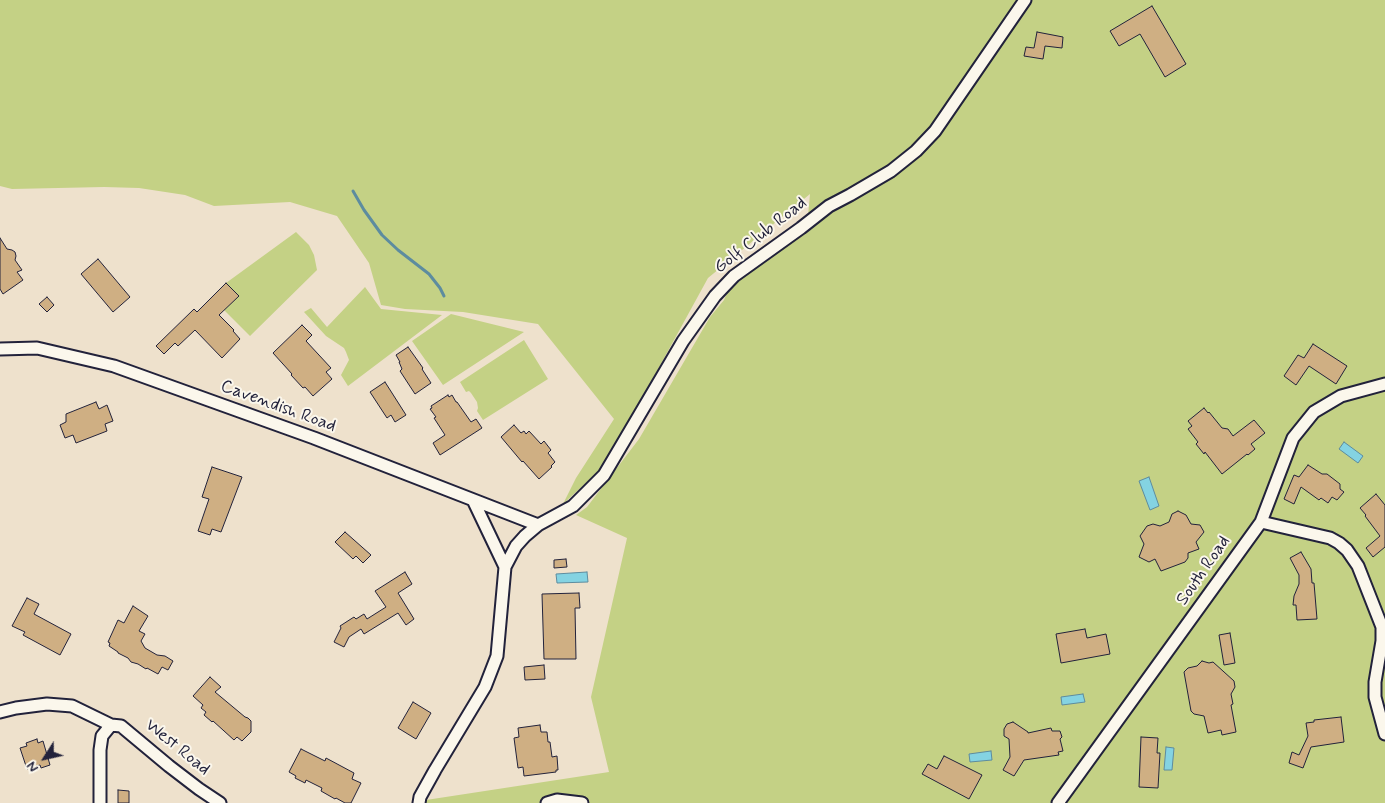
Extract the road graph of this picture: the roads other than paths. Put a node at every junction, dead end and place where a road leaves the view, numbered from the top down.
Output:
1 (1025, 0) edge
2 (0, 349) edge
3 (1385, 384) edge
4 (473, 500) junction
5 (1261, 522) junction
6 (538, 525) junction
7 (506, 567) junction
8 (0, 712) edge
9 (111, 725) junction
10 (1385, 734) edge
11 (100, 803) edge
12 (220, 803) edge
13 (419, 803) edge
14 (547, 803) edge
15 (582, 803) edge
16 (1058, 803) edge

1 - 6 street, Golf Club Road
2 - 4 street, Cavendish Road
3 - 5 street, South Road
4 - 6 street, Cavendish Road
4 - 7 street
5 - 10 street
5 - 16 street, South Road
6 - 7 street, Golf Club Road
7 - 13 street
8 - 9 street, West Road
9 - 11 street
9 - 12 street, West Road
14 - 15 street

